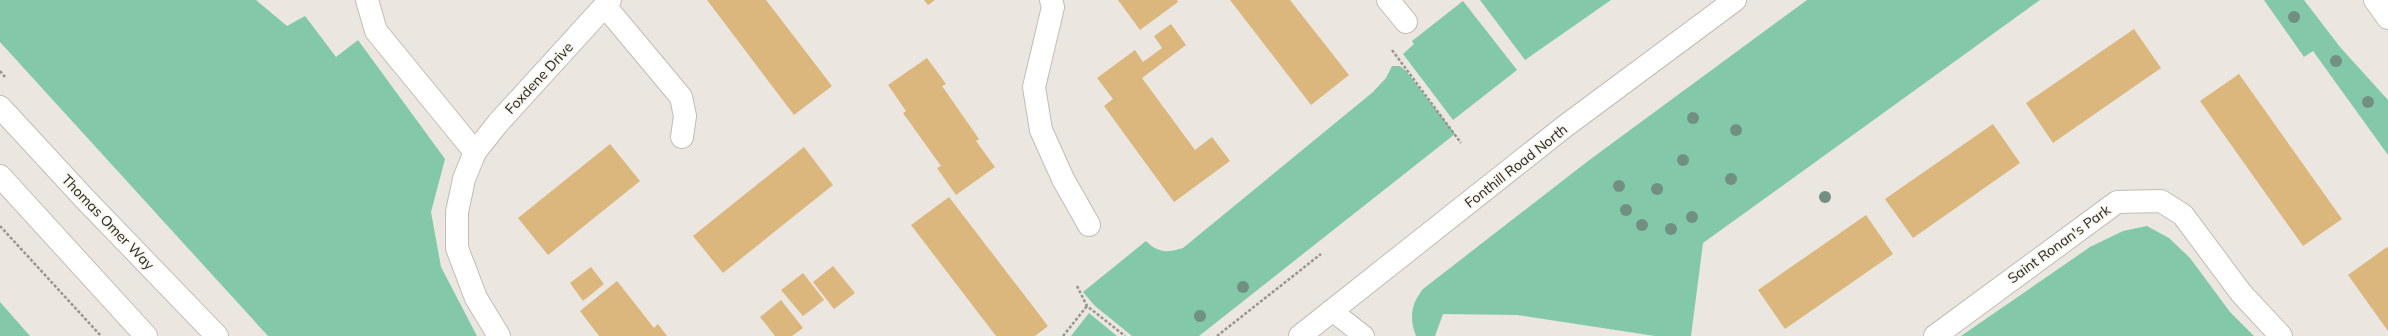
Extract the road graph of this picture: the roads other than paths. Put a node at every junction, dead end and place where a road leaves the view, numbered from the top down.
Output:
1 (367, 0) edge
2 (1051, 0) edge
3 (1388, 0) edge
4 (1735, 0) edge
5 (2375, 0) edge
6 (608, 3) edge
7 (2388, 18) edge
8 (1406, 22) dead end
9 (0, 107) edge
10 (682, 137) dead end
11 (475, 152) junction
12 (0, 176) edge
13 (1089, 225) dead end
14 (1331, 310) junction
15 (146, 336) edge
16 (218, 336) edge
17 (499, 336) edge
18 (1300, 336) edge
19 (1364, 336) edge
20 (1935, 336) edge
21 (2281, 336) edge

1 - 11 street
2 - 13 street
3 - 8 street
4 - 14 street, Fonthill Road North
5 - 7 street
6 - 10 street, Foxdene Drive
6 - 11 street, Foxdene Drive
9 - 16 street, Thomas Omer Way
11 - 17 street, Foxdene Drive
12 - 15 street
14 - 18 street, Fonthill Road North
14 - 19 lane
20 - 21 street, Saint Ronan's Park

